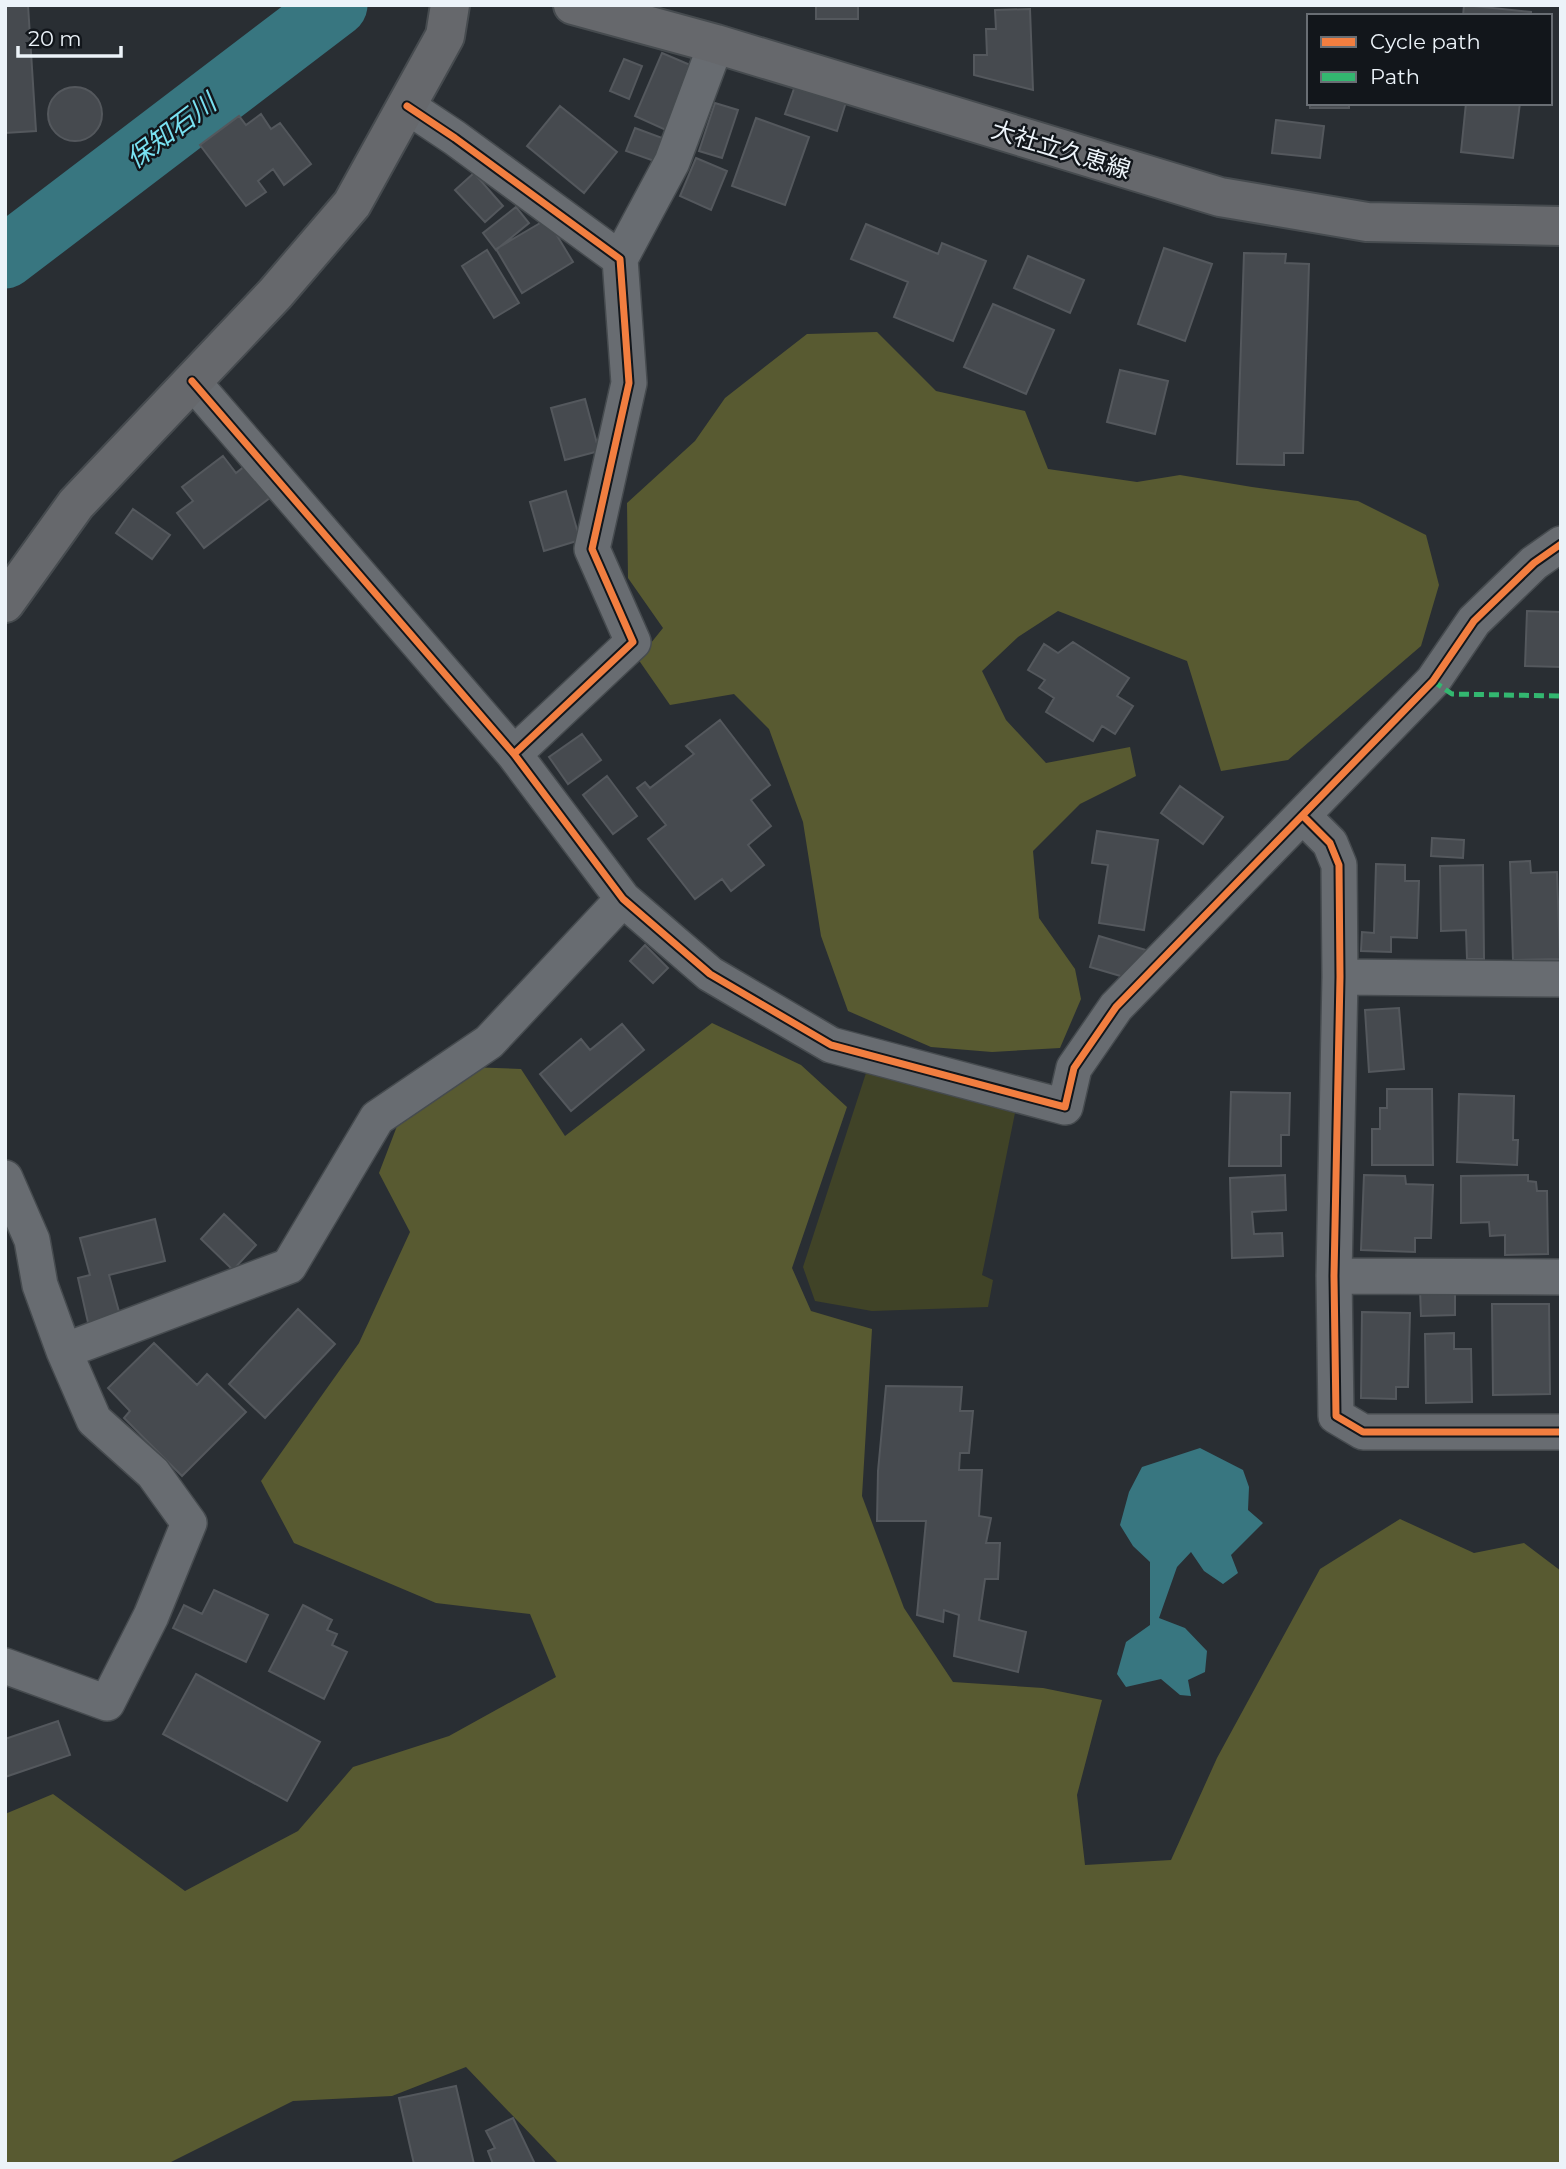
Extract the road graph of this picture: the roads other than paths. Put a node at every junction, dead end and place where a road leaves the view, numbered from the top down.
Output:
1 (450, 5) edge
2 (573, 5) edge
3 (716, 44) junction
4 (407, 106) junction
5 (1561, 226) edge
6 (620, 259) junction
7 (192, 381) junction
8 (1561, 544) edge
9 (5, 603) edge
10 (514, 754) junction
11 (1303, 816) junction
12 (623, 899) junction
13 (1340, 977) junction
14 (1561, 979) edge
15 (5, 1178) edge
16 (1334, 1276) junction
17 (1561, 1277) edge
18 (64, 1351) junction
19 (1561, 1432) edge
20 (5, 1666) edge

1 - 4 main road
2 - 3 main road, 大社立久恵線
3 - 5 main road, 大社立久恵線
3 - 6 street
4 - 6 street
4 - 7 main road
6 - 10 street
7 - 9 main road
7 - 10 street
8 - 11 street
10 - 12 street
11 - 12 street
11 - 13 street
12 - 18 street
13 - 14 street
13 - 16 street
15 - 18 street
16 - 17 street
16 - 19 street
18 - 20 street

